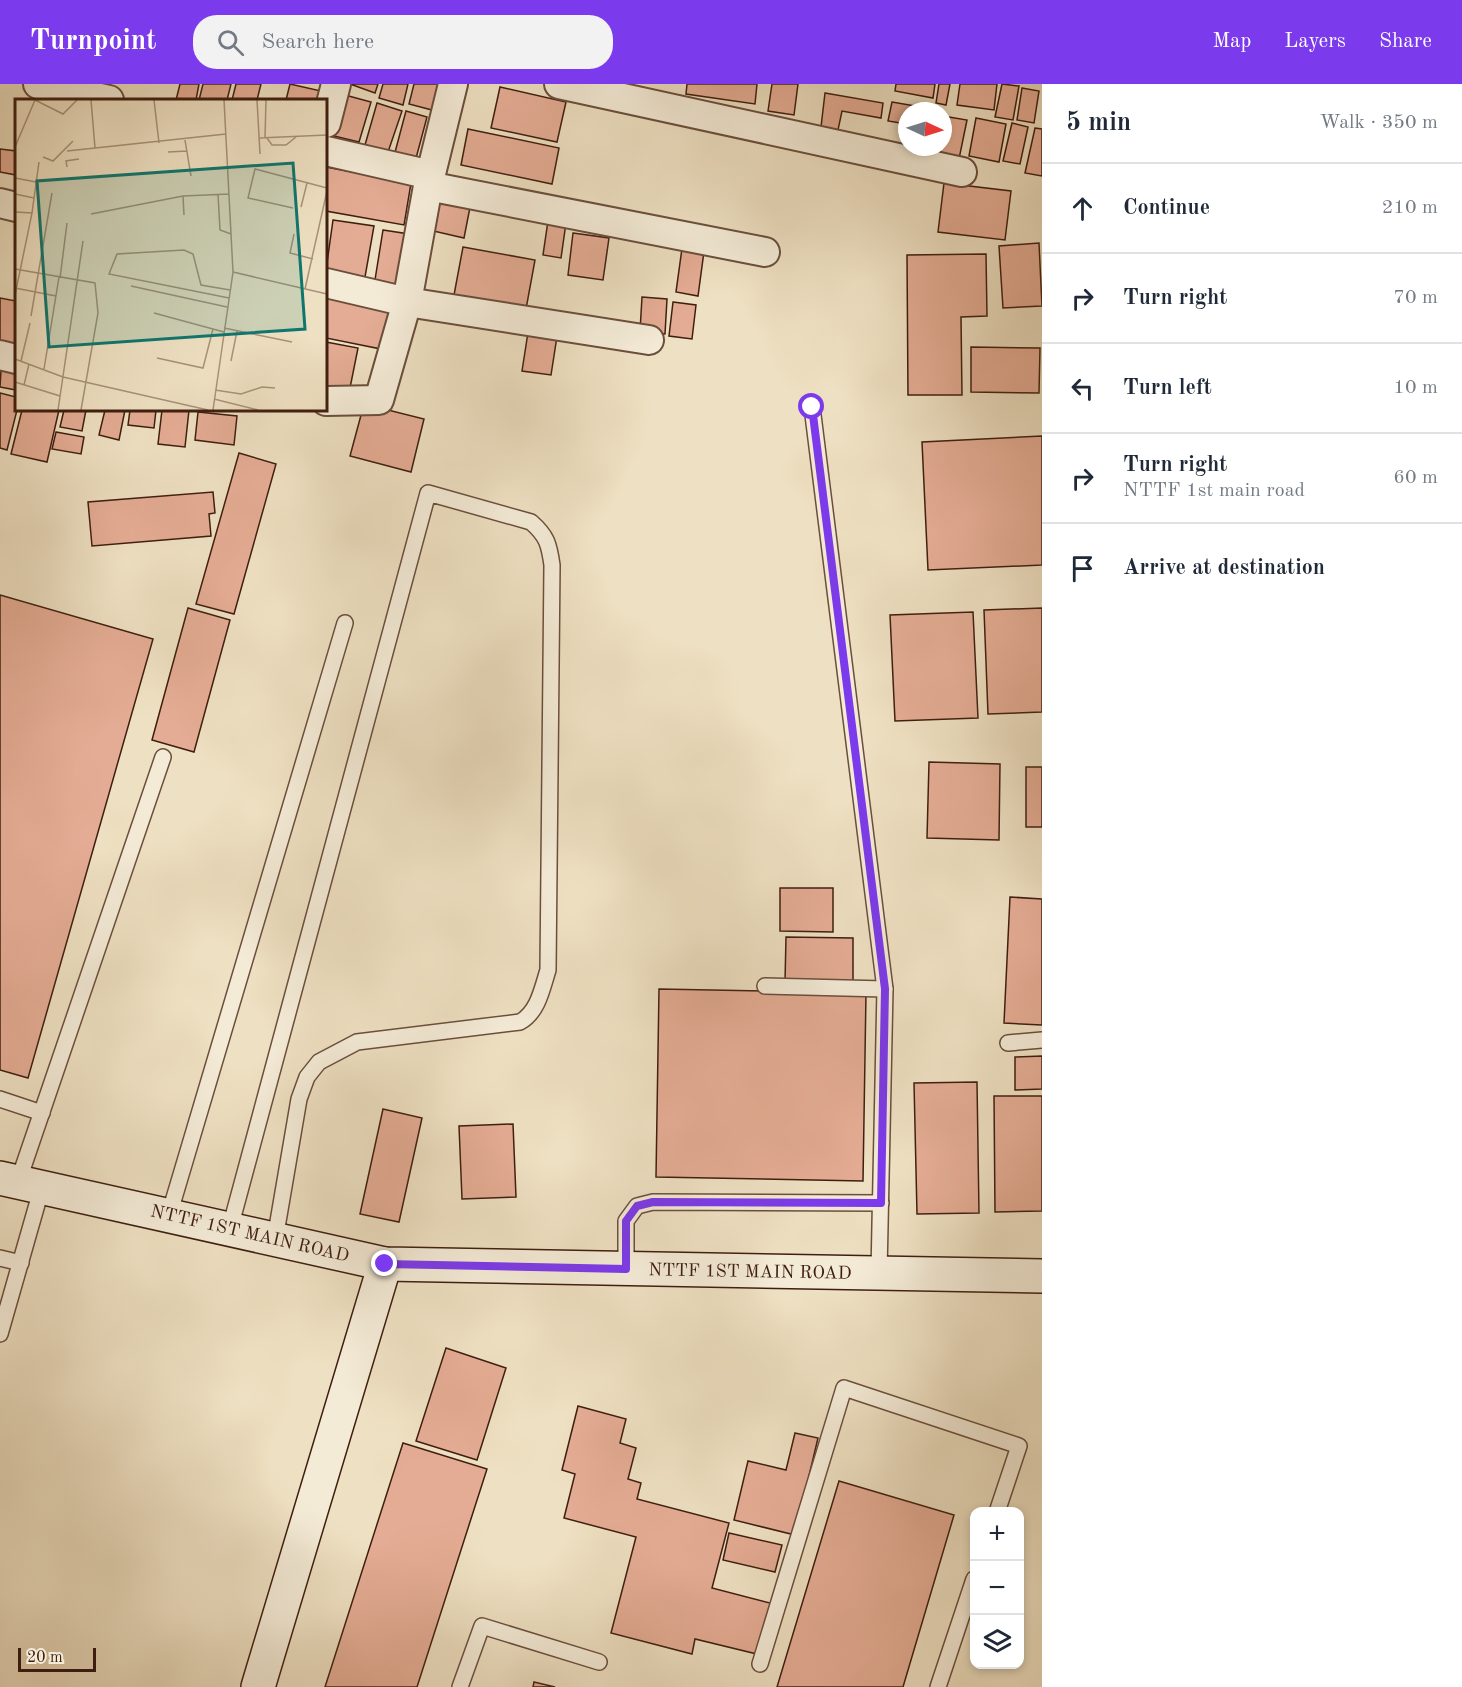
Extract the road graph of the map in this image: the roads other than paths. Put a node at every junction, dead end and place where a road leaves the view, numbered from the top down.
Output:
1 (38, 84) edge
2 (336, 84) edge
3 (453, 84) edge
4 (559, 84) edge
5 (105, 99) edge
6 (327, 119) edge
7 (327, 151) edge
8 (962, 172) dead end
9 (429, 181) junction
10 (0, 203) edge
11 (15, 207) edge
12 (765, 252) dead end
13 (327, 283) edge
14 (407, 302) junction
15 (649, 340) dead end
16 (0, 355) edge
17 (15, 359) edge
18 (327, 401) edge
19 (812, 407) dead end
20 (345, 623) dead end
21 (163, 757) dead end
22 (765, 986) dead end
23 (885, 989) junction
24 (1042, 1040) edge
25 (1008, 1043) dead end
26 (0, 1099) edge
27 (42, 1113) junction
28 (20, 1183) edge
29 (881, 1203) junction
30 (169, 1215) junction
31 (230, 1228) junction
32 (275, 1239) junction
33 (0, 1258) edge
34 (21, 1263) junction
35 (385, 1264) junction
36 (626, 1269) junction
37 (879, 1274) junction
38 (1042, 1276) edge
39 (0, 1334) edge
40 (999, 1507) edge
41 (970, 1594) edge
42 (599, 1662) dead end
43 (760, 1664) dead end
44 (258, 1687) edge
45 (460, 1687) edge
46 (938, 1687) edge

1 - 5 street
2 - 6 street
3 - 9 street
4 - 8 street
7 - 9 street
9 - 12 street
9 - 14 street
10 - 11 street
13 - 14 street
14 - 15 street
14 - 18 street
16 - 17 street
19 - 23 lane
20 - 30 lane
21 - 27 lane
22 - 23 lane
23 - 29 lane
24 - 25 lane
26 - 27 lane
27 - 28 lane
28 - 30 street, NTTF 1ST MAIN ROAD
28 - 34 lane
29 - 36 lane
29 - 37 lane
30 - 31 street, NTTF 1ST MAIN ROAD
31 - 32 street, NTTF 1ST MAIN ROAD
31 - 32 lane
32 - 35 street, NTTF 1ST MAIN ROAD
33 - 34 lane
34 - 39 lane
35 - 36 street, NTTF 1ST MAIN ROAD
35 - 44 street
36 - 37 street, NTTF 1ST MAIN ROAD
37 - 38 street, NTTF 1ST MAIN ROAD
40 - 43 lane
41 - 46 lane
42 - 45 lane

